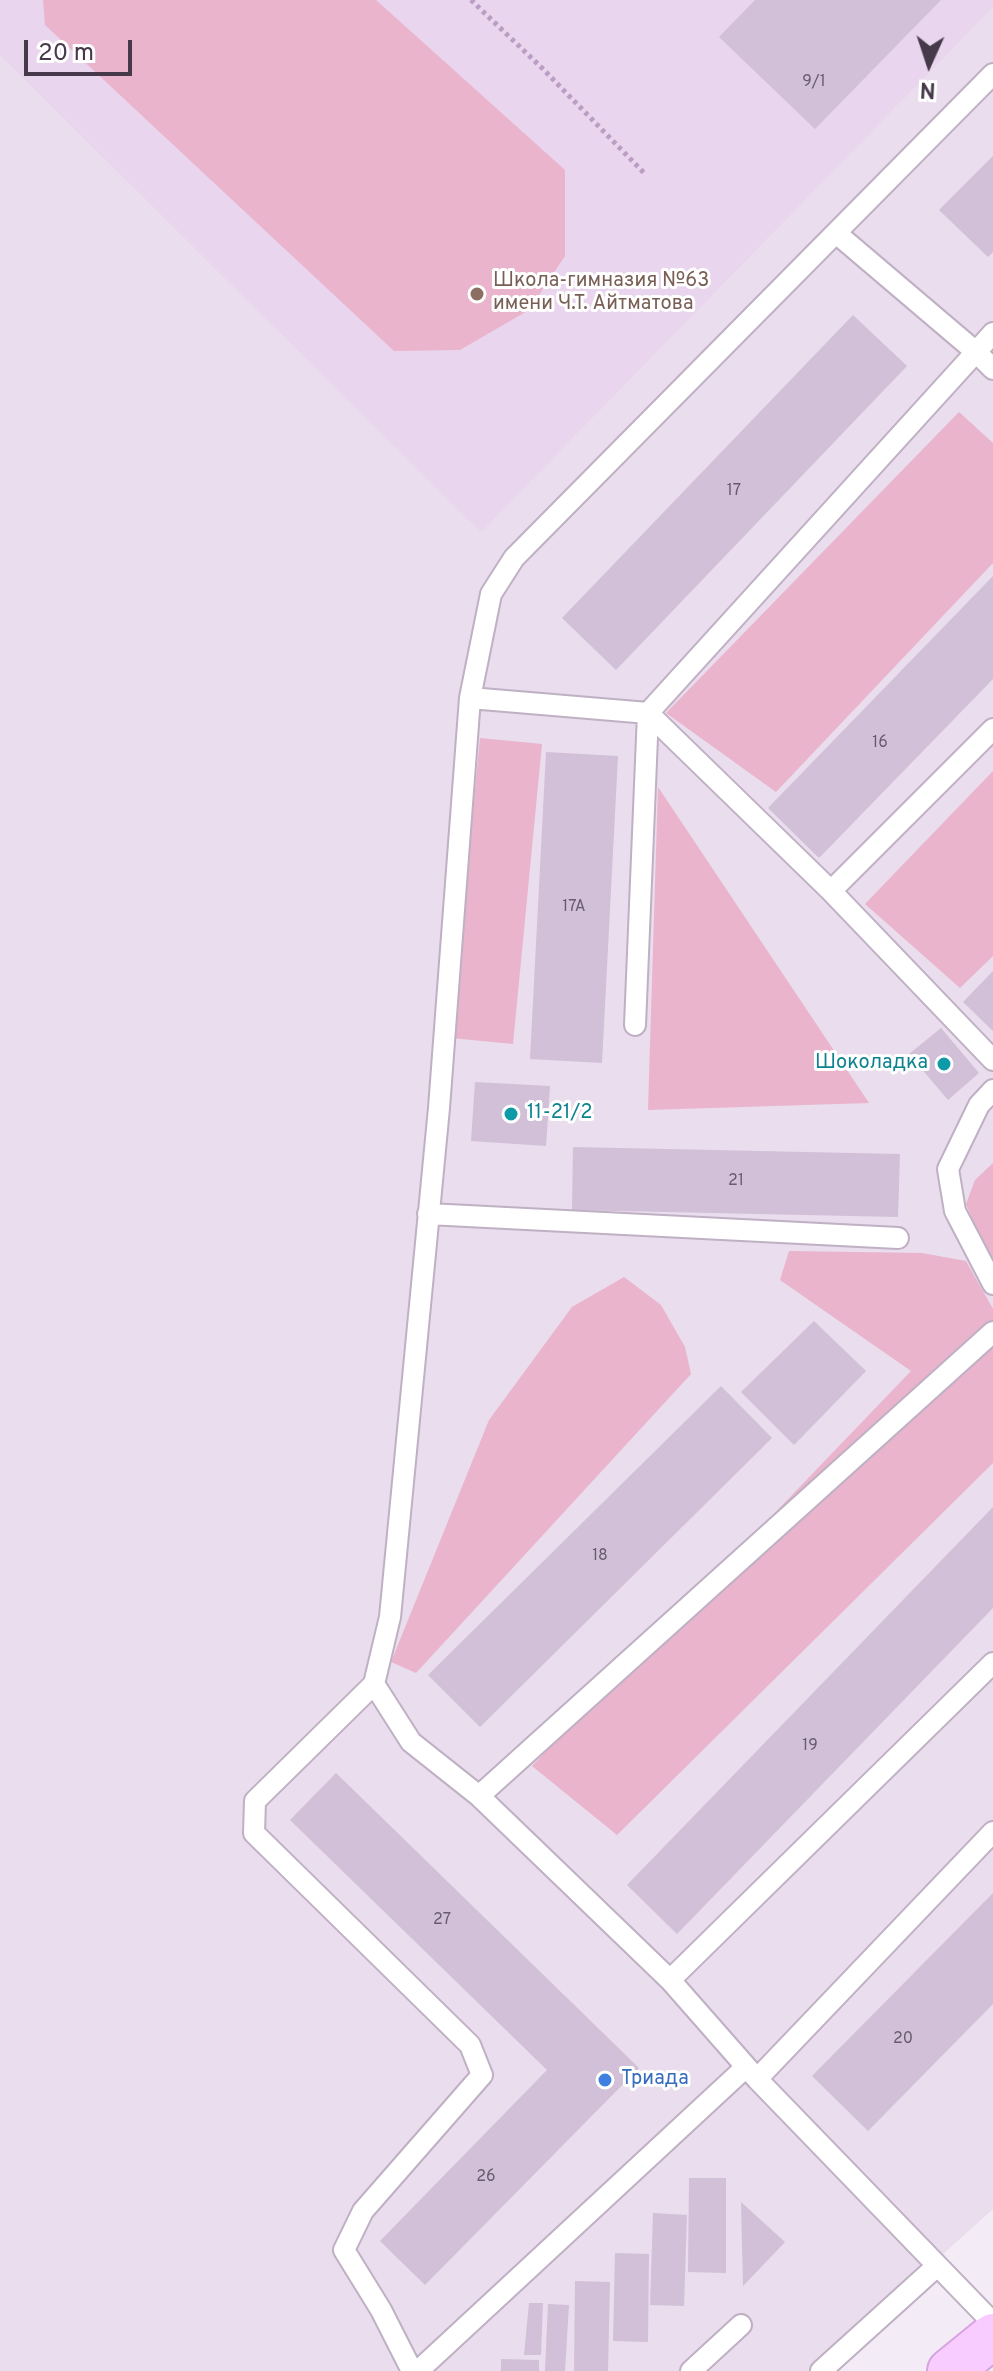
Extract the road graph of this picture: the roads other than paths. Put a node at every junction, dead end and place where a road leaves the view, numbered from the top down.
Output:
1 (993, 74) edge
2 (836, 233) junction
3 (993, 333) edge
4 (976, 352) junction
5 (993, 369) edge
6 (470, 698) junction
7 (648, 713) junction
8 (993, 729) edge
9 (831, 891) junction
10 (635, 1025) dead end
11 (993, 1060) edge
12 (993, 1090) edge
13 (428, 1214) junction
14 (898, 1238) dead end
15 (993, 1284) edge
16 (993, 1332) edge
17 (993, 1663) edge
18 (374, 1684) junction
19 (479, 1796) junction
20 (993, 1832) edge
21 (670, 1980) junction
22 (751, 2073) junction
23 (937, 2266) junction
24 (993, 2323) edge
25 (741, 2325) dead end
26 (993, 2336) edge
27 (415, 2371) edge
28 (691, 2371) edge
29 (821, 2371) edge
30 (950, 2371) edge

1 - 2 lane
2 - 4 lane
2 - 6 lane
3 - 4 lane
4 - 5 lane
4 - 7 lane
6 - 7 lane
6 - 13 lane
7 - 9 lane
7 - 10 lane
8 - 9 lane
9 - 11 lane
12 - 15 lane
13 - 14 lane
13 - 18 lane
16 - 19 lane
17 - 21 lane
18 - 19 lane
18 - 27 lane
19 - 21 lane
20 - 22 lane
21 - 22 lane
22 - 23 lane
22 - 27 lane
23 - 24 lane
23 - 29 lane
25 - 28 lane
26 - 30 main road

